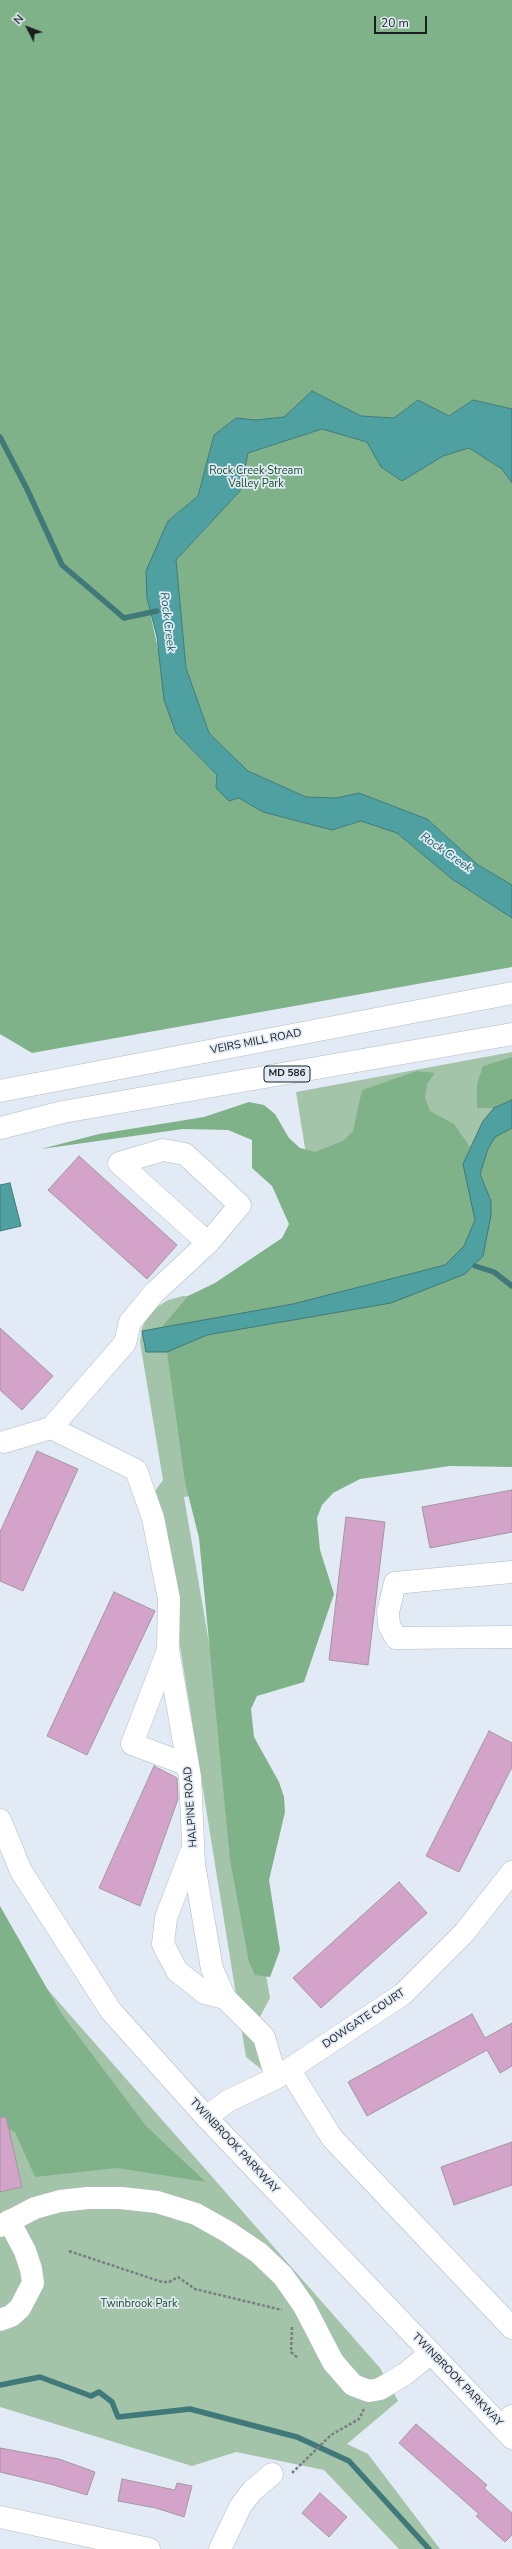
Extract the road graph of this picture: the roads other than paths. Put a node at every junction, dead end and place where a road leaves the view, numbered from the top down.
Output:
1 (512, 993) edge
2 (512, 1034) edge
3 (0, 1091) edge
4 (0, 1128) edge
5 (208, 1243) junction
6 (51, 1428) junction
7 (1, 1444) edge
8 (512, 1572) edge
9 (512, 1637) edge
10 (168, 1650) junction
11 (188, 1765) junction
12 (0, 1820) edge
13 (193, 1845) junction
14 (512, 1872) edge
15 (225, 1998) junction
16 (282, 2073) junction
17 (206, 2118) junction
18 (4, 2223) edge
19 (0, 2320) edge
20 (512, 2328) edge
21 (431, 2353) junction
22 (508, 2427) edge
23 (272, 2474) dead end
24 (1, 2521) edge
25 (149, 2549) edge
26 (220, 2549) edge

1 - 3 main road, VEIRS MILL ROAD
2 - 4 main road, MD 586
5 - 5 main road
5 - 6 main road
6 - 7 main road
6 - 10 main road, HALPINE ROAD
8 - 9 main road
10 - 11 main road, HALPINE ROAD
10 - 11 main road
11 - 13 main road, HALPINE ROAD
12 - 17 main road, TWINBROOK PARKWAY
13 - 15 main road, HALPINE ROAD
13 - 15 main road
14 - 16 main road, DOWGATE COURT
15 - 16 main road, HALPINE ROAD
16 - 17 main road, DOWGATE COURT
16 - 20 main road, HALPINE ROAD
17 - 21 main road, TWINBROOK PARKWAY
18 - 19 main road
18 - 21 main road
21 - 22 main road, TWINBROOK PARKWAY
23 - 26 main road
24 - 25 main road

